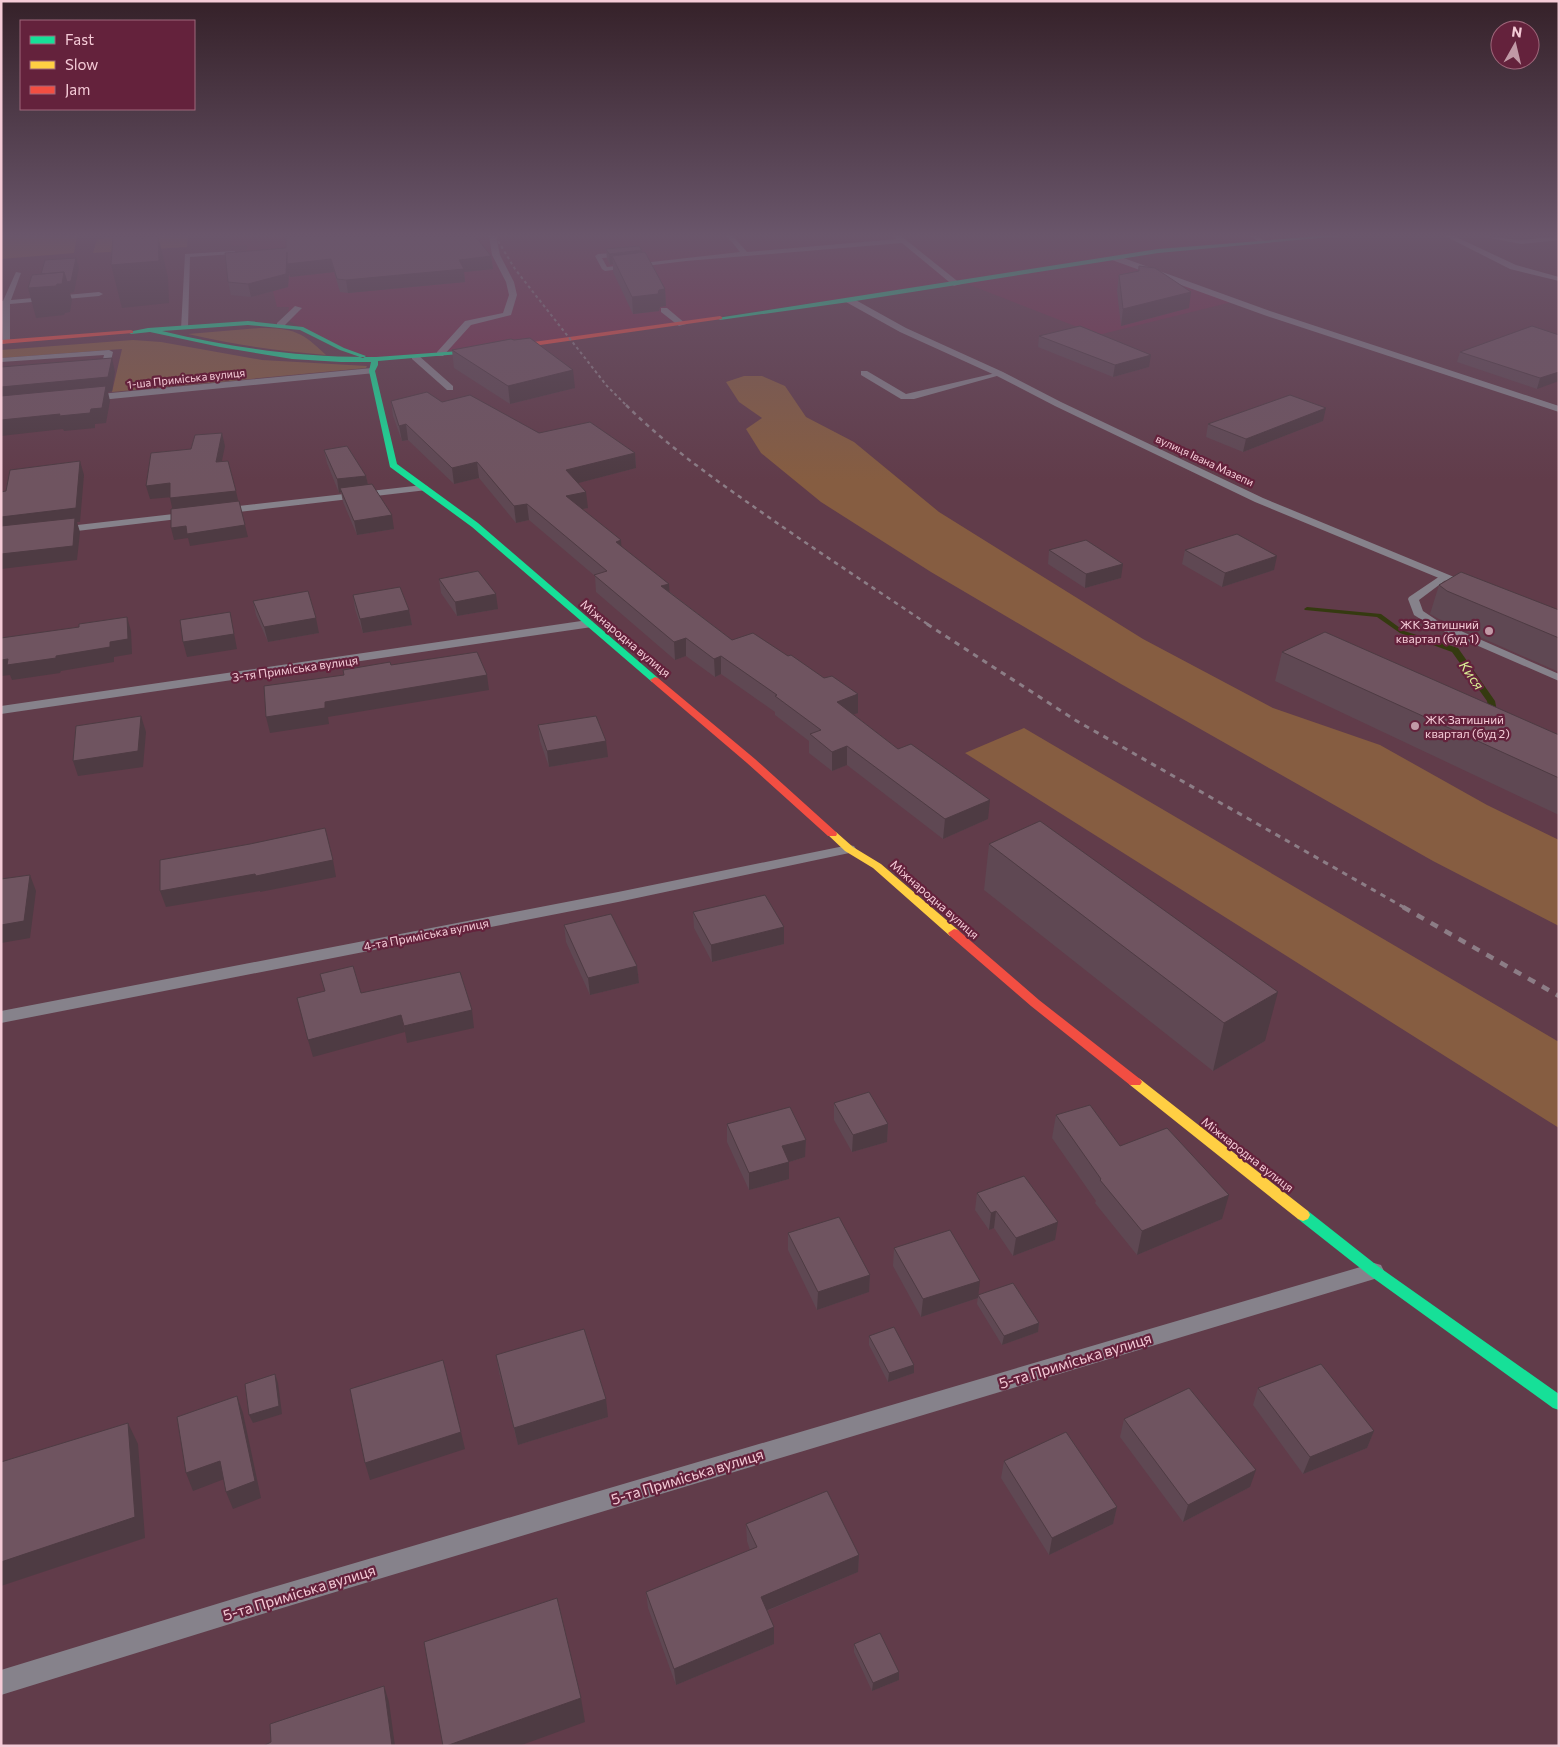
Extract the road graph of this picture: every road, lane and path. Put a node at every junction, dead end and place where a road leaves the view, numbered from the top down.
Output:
1 (4, 318) edge
2 (185, 318) edge
3 (288, 318) edge
4 (492, 318) edge
5 (674, 318) edge
6 (727, 318) edge
7 (881, 318) edge
8 (1281, 318) edge
9 (682, 324) junction
10 (280, 325) junction
11 (184, 327) junction
12 (148, 330) junction
13 (4, 342) edge
14 (510, 347) edge
15 (484, 350) edge
16 (440, 354) junction
17 (415, 357) junction
18 (1, 360) edge
19 (373, 365) junction
20 (87, 367) edge
21 (864, 373) dead end
22 (1000, 374) junction
23 (450, 388) dead end
24 (79, 399) edge
25 (1559, 408) edge
26 (423, 488) junction
27 (50, 531) edge
28 (1443, 576) junction
29 (1479, 591) edge
30 (588, 624) junction
31 (1559, 678) edge
32 (1, 710) edge
33 (849, 848) junction
34 (1, 1017) edge
35 (1374, 1271) junction
36 (1559, 1403) edge
37 (1, 1683) edge

1 - 13 lane
2 - 11 lane
3 - 10 lane
4 - 16 street
5 - 9 lane
6 - 9 street
7 - 22 street, вулиця Івана Мазепи
8 - 25 street
9 - 14 street
10 - 11 street
10 - 19 street
11 - 12 street
12 - 13 street
12 - 19 street
15 - 16 street
16 - 17 street
17 - 19 street
17 - 23 lane
18 - 20 lane
19 - 24 street, 1-ша Приміська вулиця
19 - 26 street, Міжнародна вулиця
21 - 22 lane
22 - 28 street, вулиця Івана Мазепи
26 - 27 street
26 - 30 street, Міжнародна вулиця
28 - 29 street, вулиця Івана Мазепи
28 - 31 lane
30 - 32 street, 3-тя Приміська вулиця
30 - 33 street, Міжнародна вулиця
33 - 34 street, 4-та Приміська вулиця
33 - 35 street, Міжнародна вулиця
35 - 36 street, Міжнародна вулиця
35 - 37 street, 5-та Приміська вулиця

